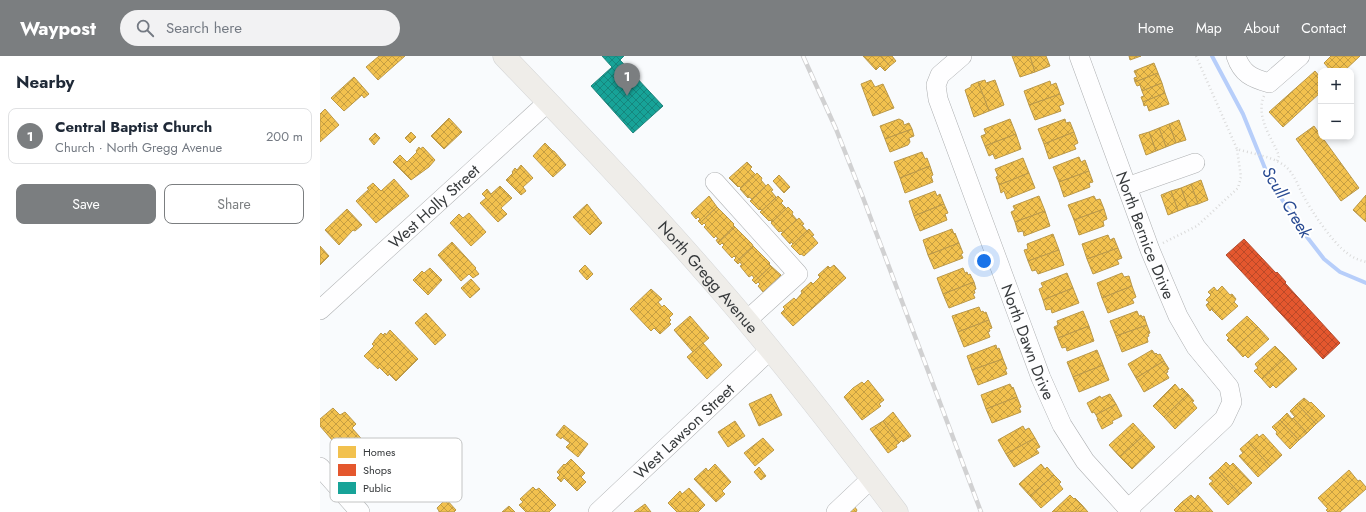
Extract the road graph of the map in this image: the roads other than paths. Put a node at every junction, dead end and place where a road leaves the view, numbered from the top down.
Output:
1 (504, 56) edge
2 (962, 56) edge
3 (1079, 56) edge
4 (1236, 56) edge
5 (1300, 56) edge
6 (548, 102) junction
7 (1195, 163) dead end
8 (715, 182) dead end
9 (1127, 187) junction
10 (320, 310) edge
11 (746, 321) junction
12 (770, 350) junction
13 (320, 467) edge
14 (330, 478) edge
15 (872, 478) junction
16 (351, 502) edge
17 (1130, 510) edge
18 (360, 512) edge
19 (598, 512) edge
20 (836, 512) edge
21 (897, 512) edge

1 - 6 main road, North Gregg Avenue
2 - 17 street, North Dawn Drive
3 - 9 street, North Bernice Drive
4 - 5 street
6 - 10 street, West Holly Street
6 - 11 main road, North Gregg Avenue
7 - 9 street
8 - 11 street
9 - 17 street, North Bernice Drive
11 - 12 main road, North Gregg Avenue
12 - 15 main road, North Gregg Avenue
12 - 19 street, West Lawson Street
13 - 14 street
15 - 20 street
15 - 21 main road, North Gregg Avenue
16 - 18 street

